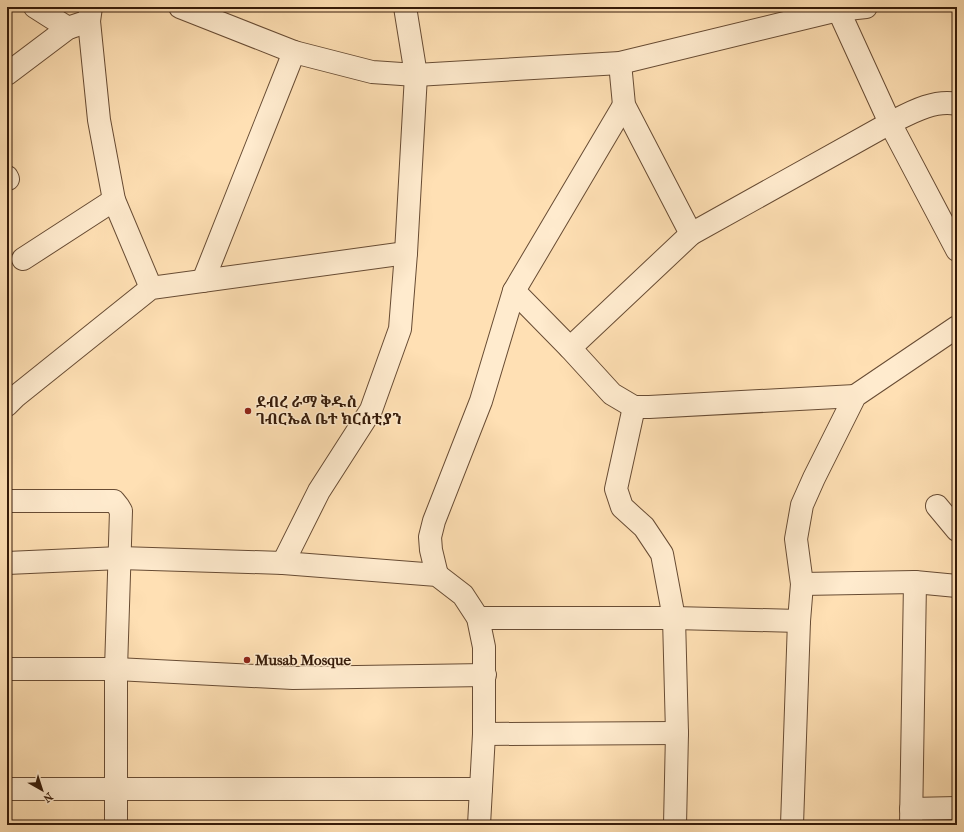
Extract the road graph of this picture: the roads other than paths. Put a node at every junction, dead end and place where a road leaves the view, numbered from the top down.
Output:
1 (35, 7) edge
2 (180, 7) edge
3 (405, 7) edge
4 (866, 7) edge
5 (837, 9) edge
6 (90, 14) edge
7 (68, 28) junction
8 (294, 52) junction
9 (620, 63) junction
10 (7, 74) edge
11 (416, 75) junction
12 (957, 104) edge
13 (624, 105) junction
14 (890, 123) junction
15 (114, 200) junction
16 (691, 234) junction
17 (957, 250) edge
18 (406, 252) junction
19 (23, 259) dead end
20 (203, 280) junction
21 (151, 288) junction
22 (514, 291) junction
23 (957, 327) edge
24 (570, 348) junction
25 (855, 396) junction
26 (10, 397) edge
27 (634, 406) junction
28 (7, 501) edge
29 (937, 506) dead end
30 (957, 530) edge
31 (120, 558) junction
32 (7, 563) edge
33 (284, 563) junction
34 (436, 576) junction
35 (915, 582) junction
36 (802, 584) junction
37 (956, 584) edge
38 (478, 618) junction
39 (674, 618) junction
40 (799, 621) junction
41 (7, 669) edge
42 (116, 669) junction
43 (485, 675) junction
44 (678, 733) junction
45 (484, 734) junction
46 (7, 789) edge
47 (481, 789) junction
48 (117, 790) junction
49 (957, 808) edge
50 (911, 817) edge
51 (116, 825) edge
52 (479, 825) edge
53 (675, 825) edge
54 (792, 825) edge

1 - 7 street
2 - 8 street
3 - 11 street
4 - 5 street
5 - 9 street
5 - 14 street
6 - 7 street
6 - 15 street
7 - 10 street
8 - 11 street
8 - 20 street
9 - 11 street
9 - 13 street
11 - 18 street
12 - 14 street
13 - 16 street
13 - 22 street
14 - 16 street
14 - 17 street
15 - 19 street
15 - 21 street
16 - 24 street
18 - 20 street
18 - 33 street
20 - 21 street
21 - 26 street
22 - 24 street
22 - 34 street
23 - 25 street
24 - 27 street
25 - 27 street
25 - 36 street
27 - 39 street
28 - 31 street
29 - 30 street
31 - 32 street
31 - 33 street
31 - 42 street
33 - 34 street
34 - 38 street
35 - 36 street
35 - 37 street
35 - 50 street
36 - 40 street
38 - 39 street
38 - 43 street
39 - 40 street
39 - 44 street
40 - 54 street
41 - 42 street
42 - 43 street
42 - 48 street
43 - 45 street
44 - 45 street
44 - 53 street
45 - 47 street
46 - 48 street
47 - 48 street
47 - 52 street
48 - 51 street
49 - 50 street

